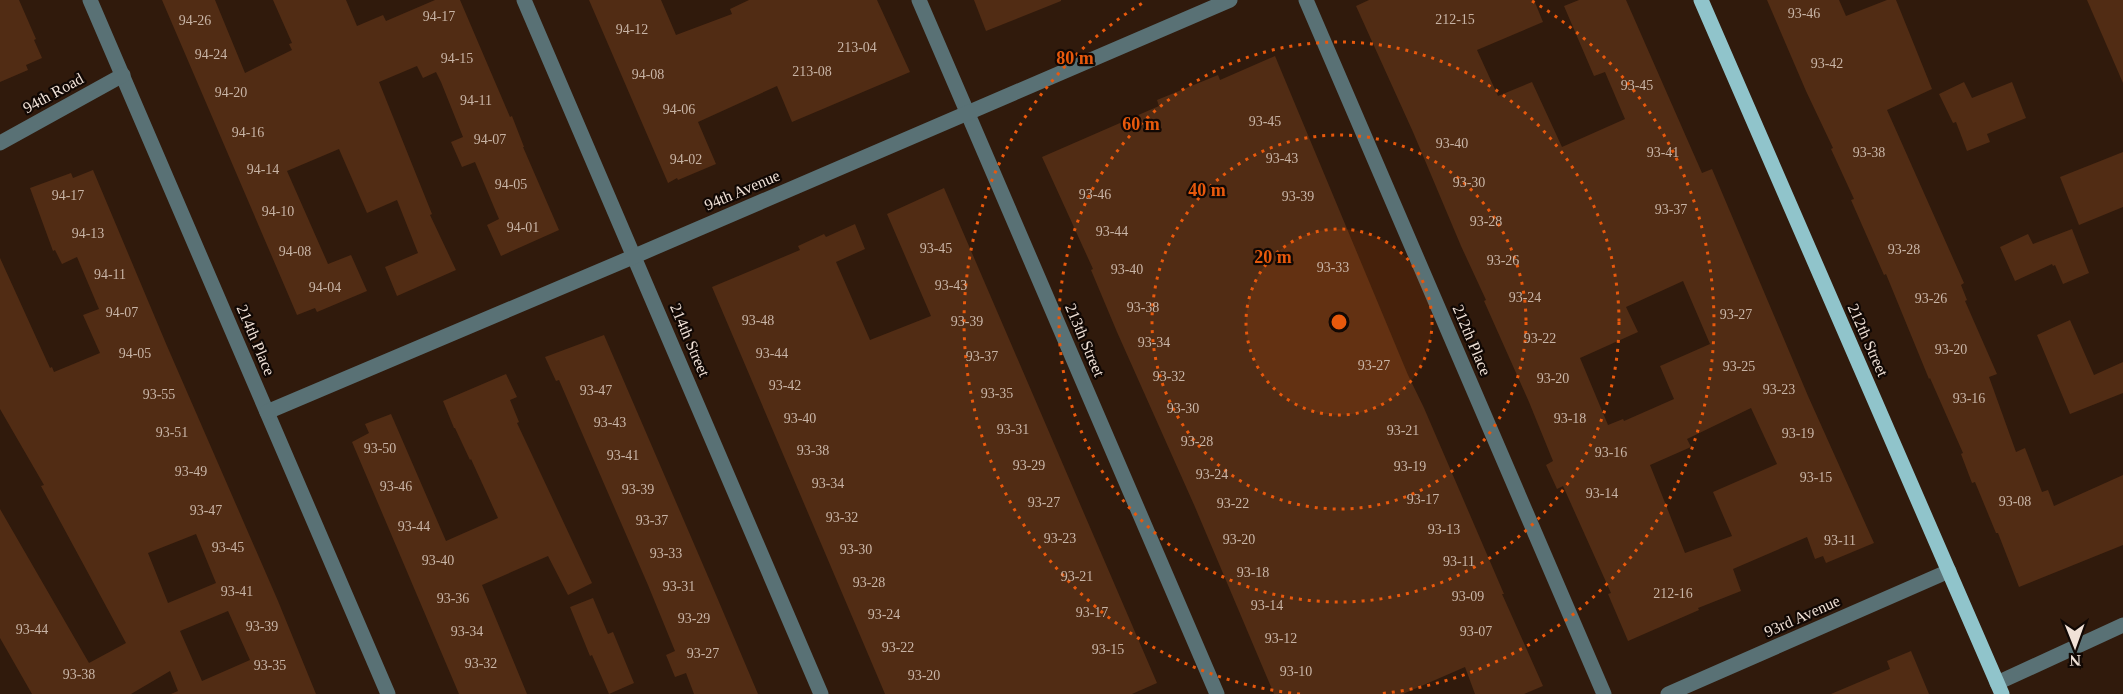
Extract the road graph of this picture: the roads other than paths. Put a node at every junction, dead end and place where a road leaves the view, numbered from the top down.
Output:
1 (90, 0) edge
2 (524, 0) edge
3 (919, 0) edge
4 (1230, 0) edge
5 (1306, 0) edge
6 (1701, 0) edge
7 (123, 75) junction
8 (968, 112) junction
9 (0, 143) edge
10 (635, 256) junction
11 (267, 412) junction
12 (1949, 571) junction
13 (2123, 625) edge
14 (1999, 688) edge
15 (388, 694) edge
16 (821, 694) edge
17 (1217, 694) edge
18 (1604, 694) edge
19 (1668, 694) edge

1 - 7 street, 214th Place
2 - 10 street, 214th Street
3 - 8 street, 213th Street
4 - 8 street, 94th Avenue
5 - 18 street, 212th Place
6 - 12 main road, 212th Street
7 - 9 street, 94th Road
7 - 11 street, 214th Place
8 - 10 street, 94th Avenue
8 - 17 street, 213th Street
10 - 11 street, 94th Avenue
10 - 16 street, 214th Street
11 - 15 street, 214th Place
12 - 14 main road, 212th Street
12 - 19 street, 93rd Avenue
13 - 14 street

